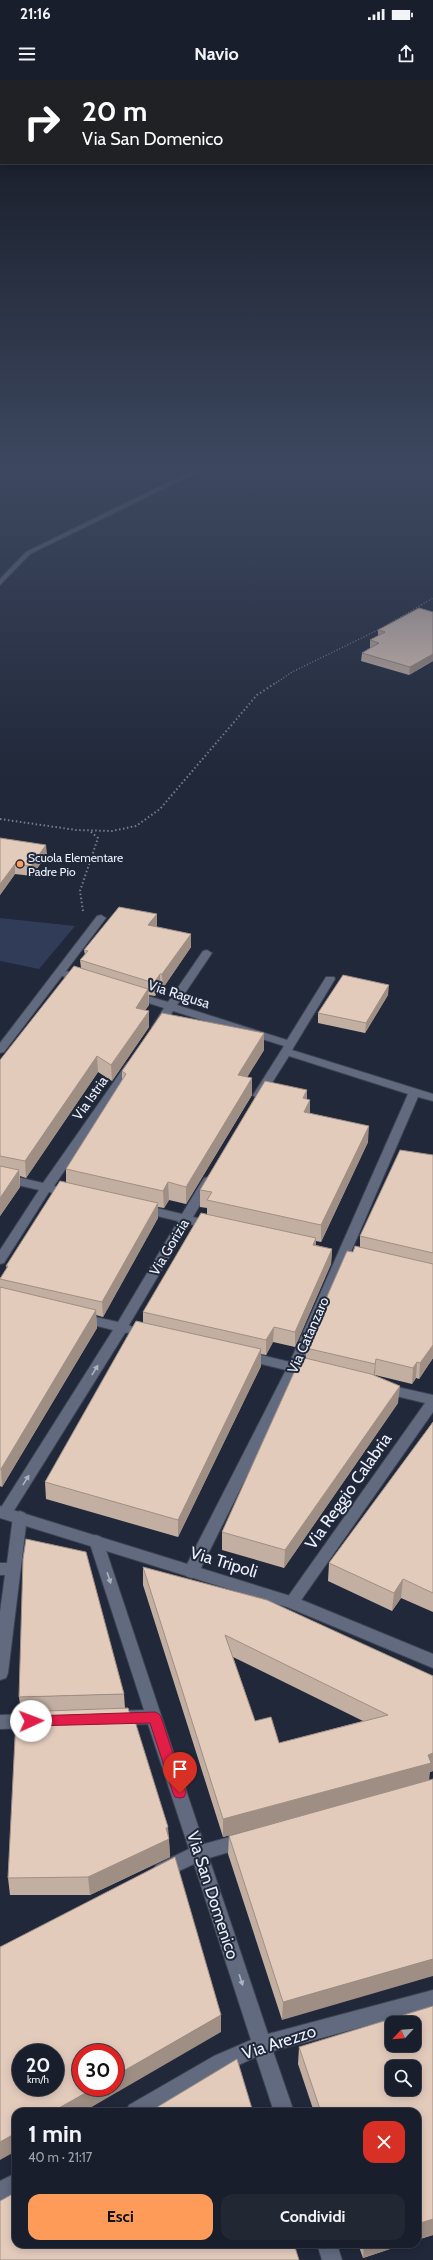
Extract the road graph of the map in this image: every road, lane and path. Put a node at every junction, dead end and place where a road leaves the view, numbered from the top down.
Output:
1 (11, 572) edge
2 (0, 584) edge
3 (433, 598) edge
4 (0, 819) edge
5 (90, 830) junction
6 (101, 918) dead end
7 (90, 932) junction
8 (207, 954) dead end
9 (60, 972) junction
10 (330, 979) dead end
11 (97, 984) edge
12 (127, 993) edge
13 (171, 1007) junction
14 (149, 1039) edge
15 (287, 1048) junction
16 (0, 1050) edge
17 (135, 1058) edge
18 (414, 1092) junction
19 (433, 1098) edge
20 (253, 1105) edge
21 (213, 1172) edge
22 (0, 1177) edge
23 (46, 1188) junction
24 (85, 1196) edge
25 (131, 1207) edge
26 (185, 1219) junction
27 (223, 1227) edge
28 (328, 1251) edge
29 (343, 1254) junction
30 (358, 1257) edge
31 (0, 1260) edge
32 (68, 1315) edge
33 (121, 1328) junction
34 (143, 1333) edge
35 (233, 1354) edge
36 (294, 1368) junction
37 (317, 1373) edge
38 (371, 1386) edge
39 (433, 1401) edge
40 (3, 1512) edge
41 (20, 1517) junction
42 (96, 1540) junction
43 (6, 1569) edge
44 (191, 1572) junction
45 (292, 1602) junction
46 (433, 1661) edge
47 (0, 1673) edge
48 (155, 1717) junction
49 (100, 1719) edge
50 (46, 1720) edge
51 (0, 1722) edge
52 (260, 1836) edge
53 (199, 1853) junction
54 (150, 1877) edge
55 (433, 1999) edge
56 (262, 2045) junction
57 (143, 2108) edge
58 (283, 2108) edge
59 (12, 2184) edge
60 (0, 2192) edge
61 (328, 2248) edge
62 (332, 2260) edge

1 - 2 street
3 - 5 path
4 - 5 path
5 - 7 path
6 - 7 street
7 - 9 street
8 - 13 street
9 - 11 street
9 - 16 street
10 - 15 street
12 - 13 street, Via Ragusa
13 - 14 street
13 - 15 street, Via Ragusa
15 - 18 street, Via Ragusa
15 - 20 street
17 - 23 street, Via Istria
18 - 19 street, Via Ragusa
18 - 29 street, Via Catanzaro
21 - 26 street, Via Gorizia
22 - 23 street
23 - 24 street
23 - 31 street, Via Istria
25 - 26 street
26 - 27 street
26 - 33 street, Via Gorizia
28 - 29 street
29 - 30 street
29 - 36 street, Via Catanzaro
32 - 33 street
33 - 34 street
40 -> 33 street, Via Gorizia
35 - 36 street
36 - 37 street
36 - 44 street, Via Catanzaro
38 - 39 street
39 - 45 street, Via Reggio Calabria
40 - 41 street, Via Tripoli
41 - 42 street, Via Tripoli
41 - 43 street
42 - 44 street, Via Tripoli
42 -> 48 street, Via San Domenico
43 - 47 street
44 - 45 street, Via Tripoli
45 - 46 street, Via Tripoli
48 - 49 street
48 - 53 street, Via San Domenico
50 - 51 street
52 - 53 street
53 - 54 street
53 -> 56 street, Via San Domenico
55 - 56 street, Via Arezzo
56 - 57 street, Via Arezzo
56 - 58 street, Via San Domenico
59 - 60 street
61 - 62 street

